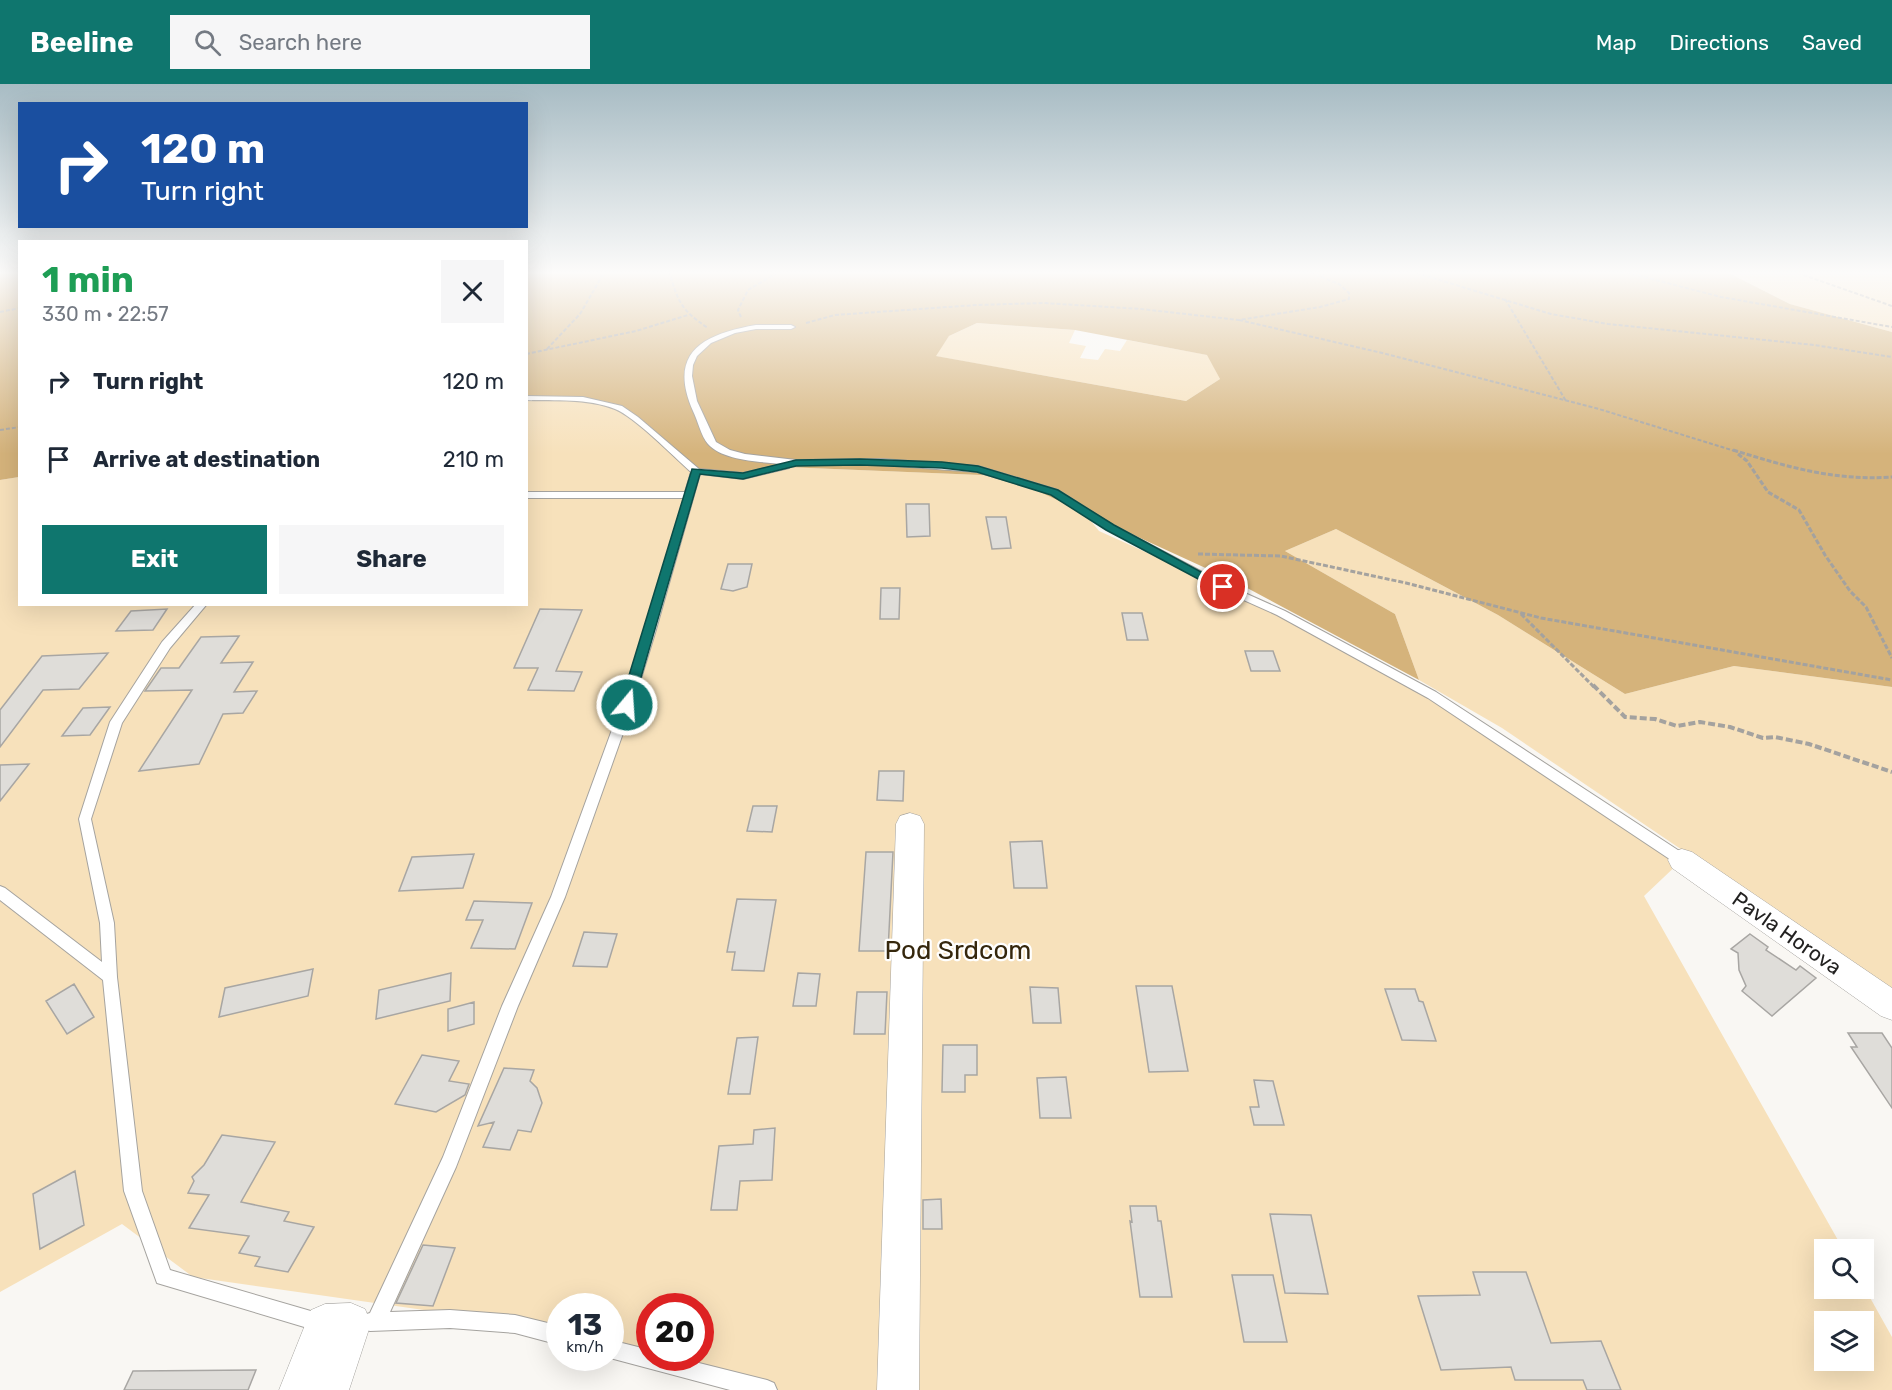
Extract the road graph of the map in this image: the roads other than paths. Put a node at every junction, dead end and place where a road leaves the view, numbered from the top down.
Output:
1 (730, 332) edge
2 (528, 398) edge
3 (796, 463) junction
4 (696, 471) junction
5 (528, 495) edge
6 (689, 495) junction
7 (200, 606) edge
8 (910, 824) dead end
9 (1682, 860) joint
10 (0, 892) edge
11 (110, 977) junction
12 (1892, 1006) edge
13 (351, 1323) junction
14 (546, 1332) edge
15 (624, 1353) edge
16 (300, 1390) edge
17 (328, 1390) edge
18 (767, 1390) edge
19 (898, 1390) edge

1 - 3 lane
2 - 4 lane
3 - 4 lane
3 - 9 lane
4 - 6 lane
5 - 6 lane
6 - 13 lane
7 - 11 lane
8 - 19 street
9 - 12 street, Pavla Horova
10 - 11 lane
11 - 13 lane
13 - 14 lane
13 - 16 street
13 - 17 street
15 - 18 lane

